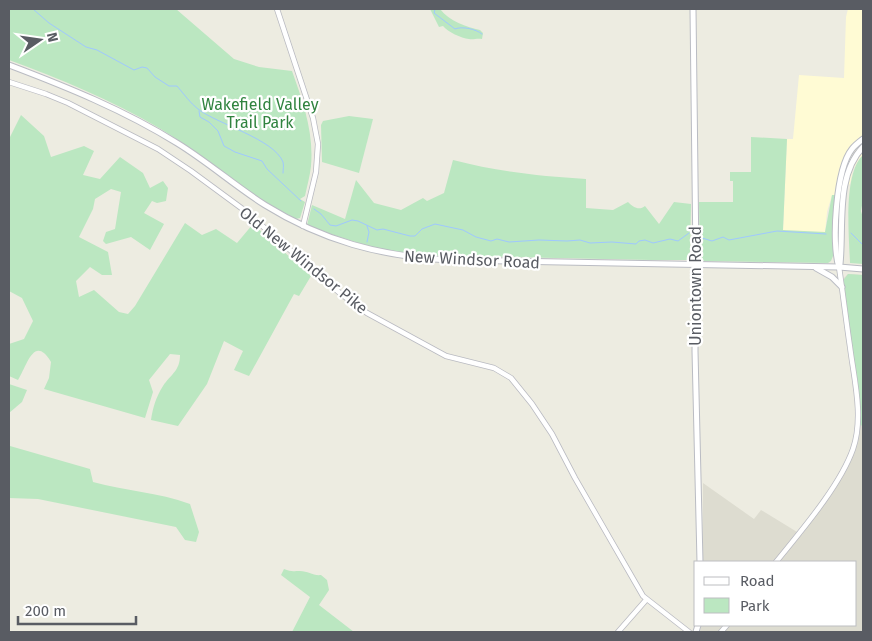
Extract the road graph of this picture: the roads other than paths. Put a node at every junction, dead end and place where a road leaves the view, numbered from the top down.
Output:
1 (277, 9) edge
2 (693, 9) edge
3 (9, 65) edge
4 (9, 82) edge
5 (863, 139) edge
6 (863, 147) edge
7 (303, 226) junction
8 (696, 266) junction
9 (813, 267) junction
10 (839, 267) junction
11 (863, 269) edge
12 (842, 287) junction
13 (700, 561) edge
14 (777, 561) edge
15 (646, 600) junction
16 (618, 632) edge
17 (689, 632) edge

1 - 7 street
2 - 8 main road, Uniontown Road
3 - 7 main road, New Windsor Road
4 - 15 street, Old New Windsor Pike
5 - 10 main road
6 - 10 main road
7 - 8 main road, New Windsor Road
8 - 9 main road, New Windsor Road
8 - 13 main road, Uniontown Road
9 - 10 main road, New Windsor Road
9 - 12 main road
10 - 11 main road, New Windsor Road
10 - 12 street
12 - 14 street
15 - 16 street
15 - 17 street

